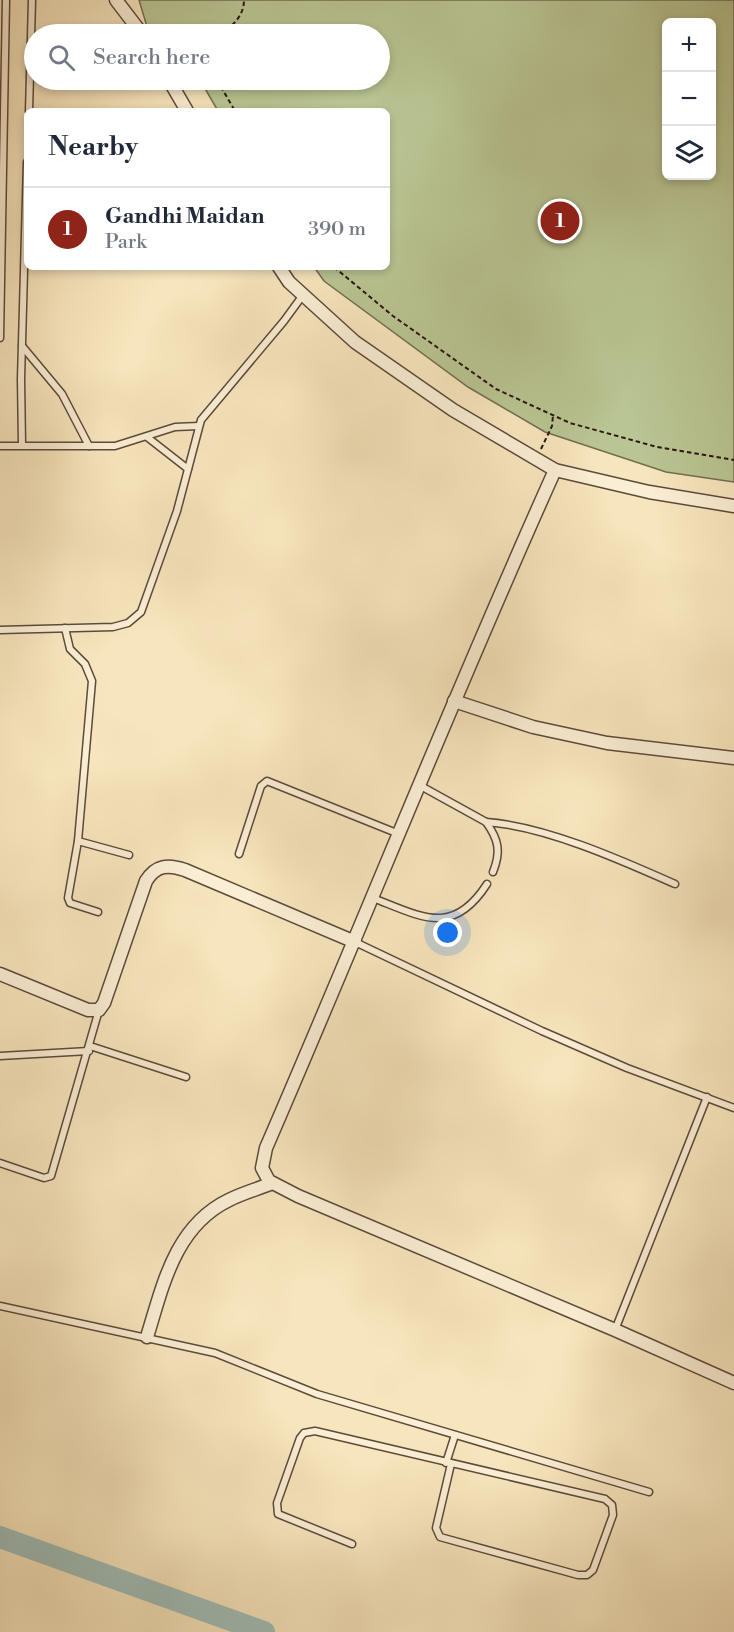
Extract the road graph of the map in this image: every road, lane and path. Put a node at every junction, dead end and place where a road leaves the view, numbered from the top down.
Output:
1 (6, 0) edge
2 (32, 0) edge
3 (117, 0) edge
4 (244, 0) edge
5 (31, 24) edge
6 (135, 24) edge
7 (235, 24) edge
8 (29, 90) edge
9 (175, 90) edge
10 (223, 90) edge
11 (28, 108) edge
12 (185, 108) edge
13 (233, 108) edge
14 (24, 270) edge
15 (282, 270) edge
16 (338, 270) edge
17 (303, 295) junction
18 (0, 338) edge
19 (22, 346) junction
20 (553, 415) junction
21 (199, 426) junction
22 (147, 437) junction
23 (22, 445) junction
24 (0, 446) edge
25 (89, 446) junction
26 (536, 459) junction
27 (734, 460) edge
28 (188, 470) junction
29 (555, 470) junction
30 (734, 506) edge
31 (65, 628) junction
32 (0, 630) edge
33 (454, 701) junction
34 (734, 758) edge
35 (419, 786) junction
36 (486, 822) junction
37 (399, 834) junction
38 (78, 841) junction
39 (239, 854) dead end
40 (129, 855) dead end
41 (493, 872) dead end
42 (487, 884) dead end
43 (675, 884) dead end
44 (373, 898) junction
45 (98, 912) dead end
46 (355, 942) junction
47 (0, 974) edge
48 (99, 1010) junction
49 (89, 1049) junction
50 (0, 1056) edge
51 (186, 1077) dead end
52 (707, 1097) junction
53 (734, 1108) edge
54 (0, 1163) edge
55 (272, 1183) junction
56 (0, 1306) edge
57 (615, 1330) junction
58 (147, 1337) junction
59 (734, 1383) edge
60 (455, 1435) junction
61 (448, 1464) junction
62 (649, 1492) dead end
63 (352, 1544) dead end

1 - 18 lane
2 - 5 lane
3 - 6 street
4 - 7 path
8 - 11 lane
9 - 12 street
10 - 13 path
14 - 19 lane
15 - 17 street
16 - 20 path
17 - 21 lane
17 - 26 street
19 - 23 lane
19 - 25 lane
20 - 26 path
20 - 27 path
21 - 22 lane
21 - 28 lane
22 - 25 lane
22 - 28 lane
23 - 24 lane
23 - 25 lane
26 - 29 street
28 - 31 lane
29 - 30 street
29 - 33 street
31 - 32 lane
31 - 38 lane
33 - 34 street
33 - 35 street
35 - 36 lane
35 - 37 street
36 - 41 lane
36 - 43 lane
37 - 39 lane
37 - 44 street
38 - 40 lane
38 - 45 lane
42 - 44 lane
44 - 46 street
46 - 48 street
46 - 52 lane
46 - 55 street
47 - 48 street
48 - 49 lane
49 - 50 lane
49 - 51 lane
49 - 54 lane
52 - 53 lane
52 - 57 lane
55 - 57 street
55 - 58 street
56 - 58 lane
57 - 59 street
58 - 60 lane
60 - 61 lane
60 - 62 lane
61 - 61 lane
61 - 63 lane

